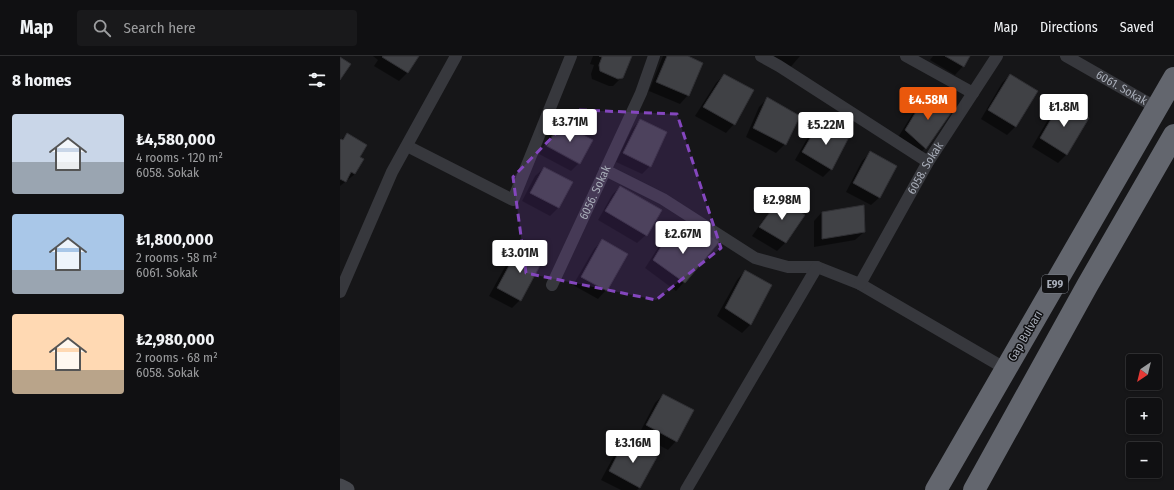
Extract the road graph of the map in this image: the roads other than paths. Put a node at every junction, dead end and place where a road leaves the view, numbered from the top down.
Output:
1 (456, 56) edge
2 (571, 56) edge
3 (654, 56) edge
4 (761, 56) edge
5 (906, 56) edge
6 (997, 56) edge
7 (1066, 56) edge
8 (1174, 78) edge
9 (973, 93) junction
10 (1157, 108) junction
11 (1174, 135) edge
12 (407, 146) junction
13 (928, 162) junction
14 (605, 170) junction
15 (817, 267) junction
16 (860, 284) junction
17 (552, 285) dead end
18 (340, 292) edge
19 (1006, 369) junction
20 (340, 487) edge
21 (346, 490) edge
22 (686, 490) edge
23 (936, 490) edge
24 (974, 490) edge

1 - 12 street
2 - 12 street
3 - 14 street, 6056. Sokak
4 - 13 street
5 - 9 street
6 - 9 street, 6058. Sokak
7 - 10 street, 6061. Sokak
8 - 10 highway, Gap Bulvarı / E99
9 - 13 street, 6058. Sokak
10 - 19 highway, Gap Bulvarı / E99
11 - 24 highway, E99
12 - 18 street
13 - 16 street, 6058. Sokak
14 - 15 street
14 - 17 street, 6056. Sokak
15 - 16 street
15 - 22 street
16 - 19 street
19 - 23 highway, Gap Bulvarı / E99
20 - 21 main road

